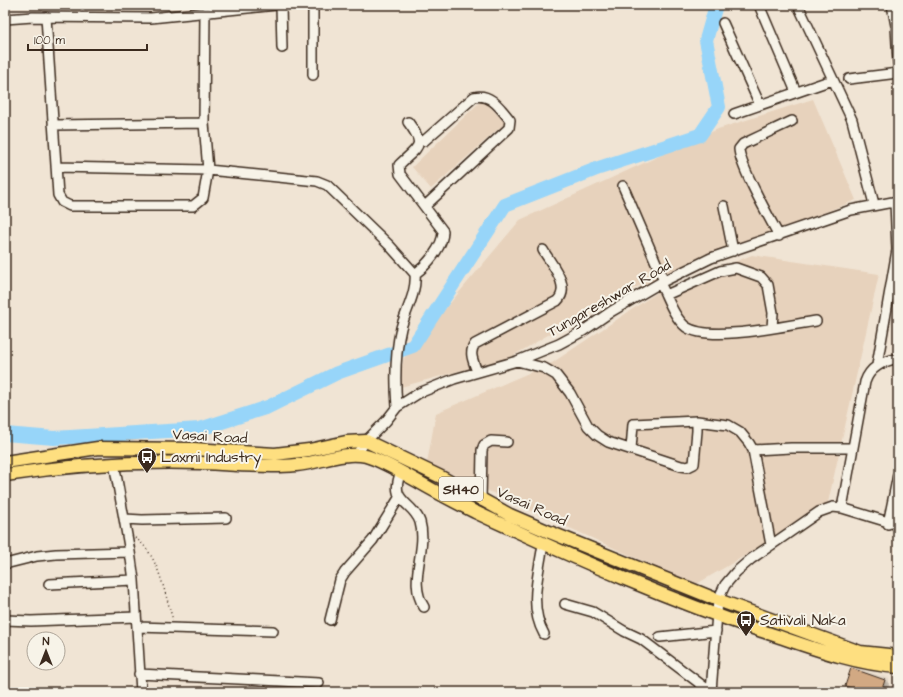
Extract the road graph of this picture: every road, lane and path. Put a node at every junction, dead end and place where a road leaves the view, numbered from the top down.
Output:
1 (276, 5) edge
2 (281, 5) edge
3 (313, 5) edge
4 (759, 5) edge
5 (798, 5) edge
6 (892, 5) edge
7 (255, 6) edge
8 (205, 12) junction
9 (46, 17) junction
10 (5, 19) edge
11 (723, 23) dead end
12 (282, 48) dead end
13 (898, 63) edge
14 (898, 73) edge
15 (312, 76) dead end
16 (850, 79) dead end
17 (832, 80) junction
18 (796, 92) junction
19 (760, 105) junction
20 (734, 114) dead end
21 (792, 121) dead end
22 (408, 122) dead end
23 (204, 123) junction
24 (53, 125) junction
25 (424, 141) dead end
26 (56, 167) junction
27 (208, 170) junction
28 (623, 186) dead end
29 (897, 201) edge
30 (874, 204) junction
31 (425, 206) junction
32 (724, 206) dead end
33 (779, 236) junction
34 (543, 250) dead end
35 (733, 251) junction
36 (898, 251) edge
37 (415, 274) junction
38 (662, 282) junction
39 (666, 295) junction
40 (816, 321) dead end
41 (772, 328) junction
42 (898, 358) edge
43 (518, 361) junction
44 (877, 365) junction
45 (477, 372) junction
46 (397, 407) junction
47 (696, 421) junction
48 (366, 441) junction
49 (507, 442) dead end
50 (854, 448) junction
51 (631, 449) junction
52 (753, 450) junction
53 (356, 455) junction
54 (5, 462) edge
55 (114, 463) junction
56 (401, 472) junction
57 (5, 475) edge
58 (898, 475) edge
59 (399, 498) junction
60 (481, 501) junction
61 (842, 508) junction
62 (226, 518) dead end
63 (125, 519) junction
64 (888, 524) junction
65 (898, 525) edge
66 (127, 533) junction
67 (543, 544) junction
68 (771, 545) junction
69 (130, 552) junction
70 (5, 564) edge
71 (134, 580) junction
72 (49, 584) dead end
73 (718, 600) junction
74 (565, 604) dead end
75 (424, 607) dead end
76 (136, 617) junction
77 (717, 617) junction
78 (5, 620) edge
79 (330, 620) dead end
80 (137, 627) junction
81 (176, 627) junction
82 (273, 631) dead end
83 (716, 632) junction
84 (544, 634) dead end
85 (660, 637) dead end
86 (898, 656) edge
87 (898, 667) edge
88 (139, 674) junction
89 (319, 683) dead end
90 (141, 692) edge
91 (711, 692) edge

1 - 7 street
2 - 12 street
3 - 15 street
4 - 18 street
5 - 17 street
6 - 13 street
7 - 8 street
8 - 9 street
8 - 23 street
9 - 10 street
9 - 24 street
11 - 19 street
14 - 16 street
17 - 18 street
17 - 30 street
18 - 19 street
19 - 20 street
21 - 33 street
22 - 31 street
23 - 24 street
23 - 27 street
24 - 26 street
25 - 31 street
26 - 27 street
26 - 27 street
27 - 37 street
28 - 38 street
29 - 30 street, Tungareshwar Road
29 - 36 street
30 - 33 street, Tungareshwar Road
31 - 37 street
32 - 35 street
33 - 35 street, Tungareshwar Road
34 - 45 street
35 - 38 street, Tungareshwar Road
36 - 44 street
37 - 46 street
38 - 39 street
38 - 43 street, Tungareshwar Road
39 - 41 street
39 - 41 street
40 - 41 street
42 - 44 street
43 - 45 street, Tungareshwar Road
43 - 51 street
44 - 50 street
45 - 46 street, Tungareshwar Road
46 - 48 street, Tungareshwar Road
47 - 51 street
47 - 51 street
47 - 52 street
48 - 53 street, Tungareshwar Road
48 - 54 main road, Vasai Road / SH40
48 - 60 main road, Vasai Road / SH40
49 - 60 street
50 - 52 street
50 - 61 street
52 - 68 street
53 - 55 main road, Vasai Road / SH40
53 - 56 main road, Vasai Road / SH40
55 - 57 main road, Vasai Road / SH40
55 - 63 street
56 - 59 street
56 - 67 main road, Vasai Road / SH40
58 - 64 street
59 - 75 street
59 - 79 street
60 - 73 main road, Vasai Road / SH40
61 - 64 street
61 - 68 street
62 - 63 street
63 - 66 street
64 - 65 street
66 - 69 street
66 - 81 path
67 - 77 main road, Vasai Road / SH40
67 - 84 street
68 - 73 street
69 - 70 street
69 - 71 street
71 - 72 street
71 - 76 street
73 - 77 street
73 - 86 main road, Vasai Road / SH40
74 - 91 street
76 - 78 street
76 - 80 street
77 - 83 street
77 - 87 main road, Vasai Road / SH40
80 - 81 street
80 - 88 street
81 - 82 street
83 - 85 street
83 - 91 street
88 - 89 street
88 - 90 street

